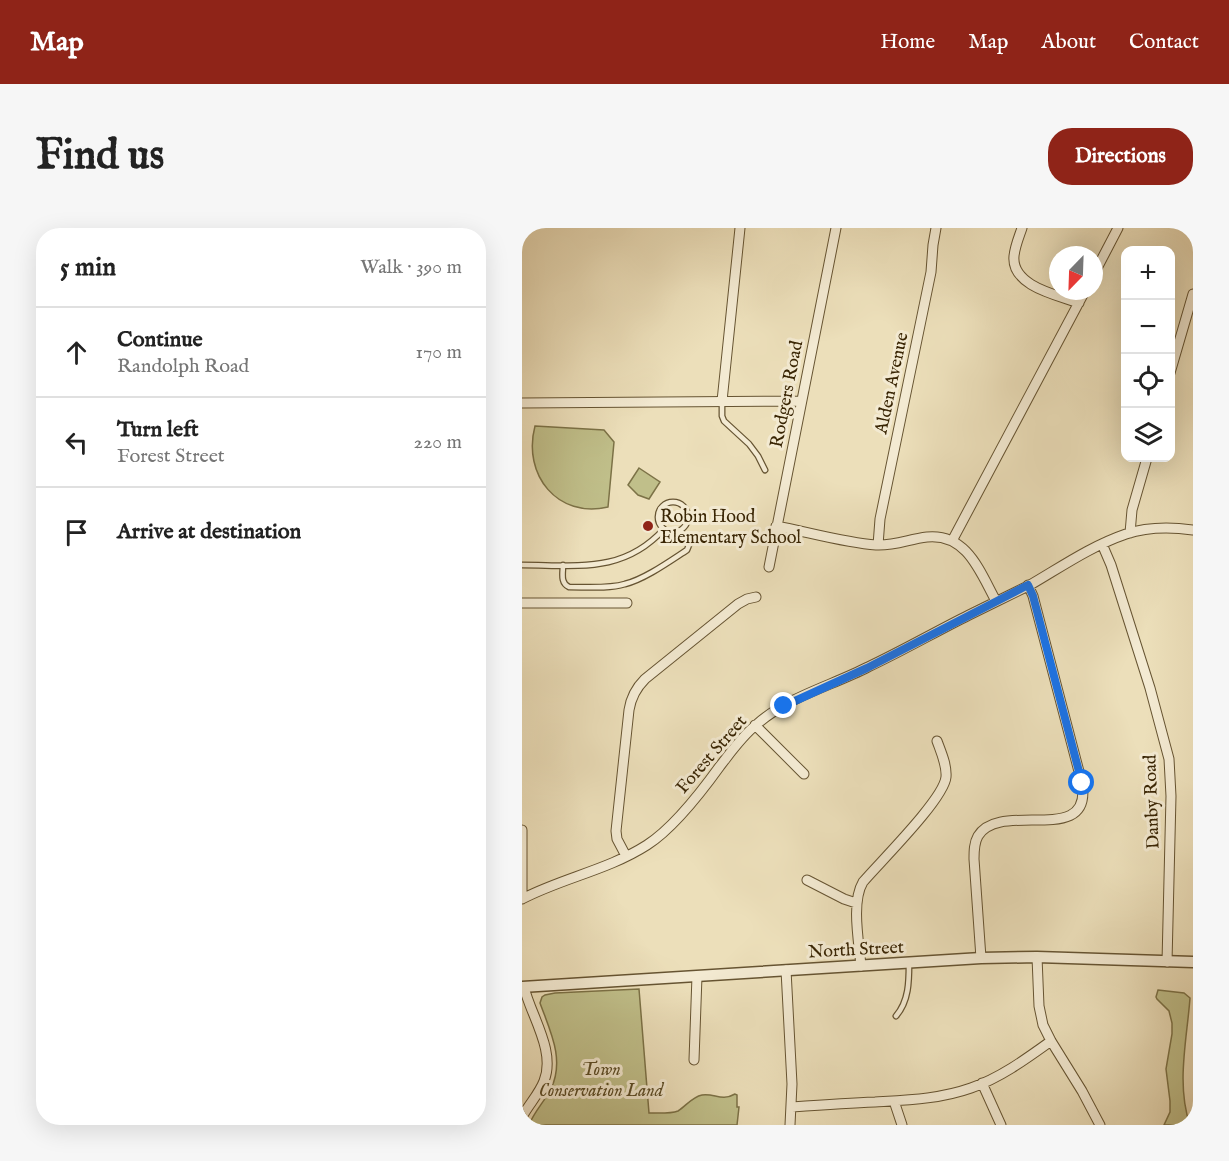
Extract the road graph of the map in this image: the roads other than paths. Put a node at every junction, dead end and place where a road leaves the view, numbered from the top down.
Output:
1 (522, 228) edge
2 (740, 228) edge
3 (836, 228) edge
4 (936, 228) edge
5 (1022, 228) edge
6 (1118, 228) edge
7 (522, 233) edge
8 (1103, 257) edge
9 (1193, 294) edge
10 (1080, 300) edge
11 (1079, 303) junction
12 (1175, 357) edge
13 (722, 401) junction
14 (801, 401) junction
15 (522, 403) edge
16 (1146, 462) edge
17 (765, 470) dead end
18 (776, 526) junction
19 (663, 529) junction
20 (1193, 530) edge
21 (679, 531) junction
22 (1130, 533) junction
23 (952, 541) junction
24 (1102, 544) junction
25 (878, 545) junction
26 (522, 565) edge
27 (563, 565) junction
28 (769, 567) dead end
29 (1028, 585) junction
30 (756, 597) dead end
31 (996, 601) junction
32 (522, 603) edge
33 (627, 603) dead end
34 (755, 725) junction
35 (937, 741) dead end
36 (804, 774) dead end
37 (522, 830) edge
38 (626, 856) junction
39 (807, 880) dead end
40 (522, 899) edge
41 (856, 903) junction
42 (1037, 957) junction
43 (981, 958) junction
44 (1167, 962) junction
45 (909, 963) junction
46 (1193, 963) edge
47 (861, 966) junction
48 (786, 970) junction
49 (697, 975) junction
50 (523, 987) edge
51 (896, 1016) dead end
52 (1051, 1041) junction
53 (694, 1060) dead end
54 (982, 1083) junction
55 (894, 1101) junction
56 (792, 1107) junction
57 (522, 1117) edge
58 (790, 1125) edge
59 (902, 1125) edge
60 (1001, 1125) edge
61 (1100, 1125) edge

1 - 7 street
2 - 13 street
3 - 14 street, Rodgers Road
4 - 25 street, Alden Avenue
5 - 11 street
6 - 8 street
9 - 12 street
10 - 11 street
11 - 23 street
13 - 14 street
13 - 15 street
13 - 17 lane
14 - 18 street, Rodgers Road
16 - 22 street
18 - 25 street
18 - 28 street, Rodgers Road
19 - 21 lane
19 - 21 lane
19 - 27 lane
20 - 22 street, Forest Street
21 - 27 lane
22 - 24 street, Forest Street
23 - 25 street
23 - 31 street
24 - 29 street, Forest Street
24 - 44 street, Danby Road
26 - 27 lane
29 - 31 street, Forest Street
29 - 43 street
30 - 38 street
31 - 34 street, Forest Street
32 - 33 street
34 - 36 street
34 - 38 street, Forest Street
35 - 41 street
37 - 40 street
38 - 40 street, Forest Street
39 - 41 street
41 - 47 street
42 - 43 street, North Street
42 - 44 street, North Street
42 - 52 street
43 - 45 street, North Street
44 - 46 street, North Street
45 - 47 street, North Street
45 - 51 lane
47 - 48 street, North Street
48 - 49 street, North Street
48 - 56 street
49 - 50 street, North Street
49 - 53 street
50 - 57 street
52 - 54 street
52 - 61 street
54 - 55 street
54 - 60 street
55 - 56 street
55 - 59 street
56 - 58 street

